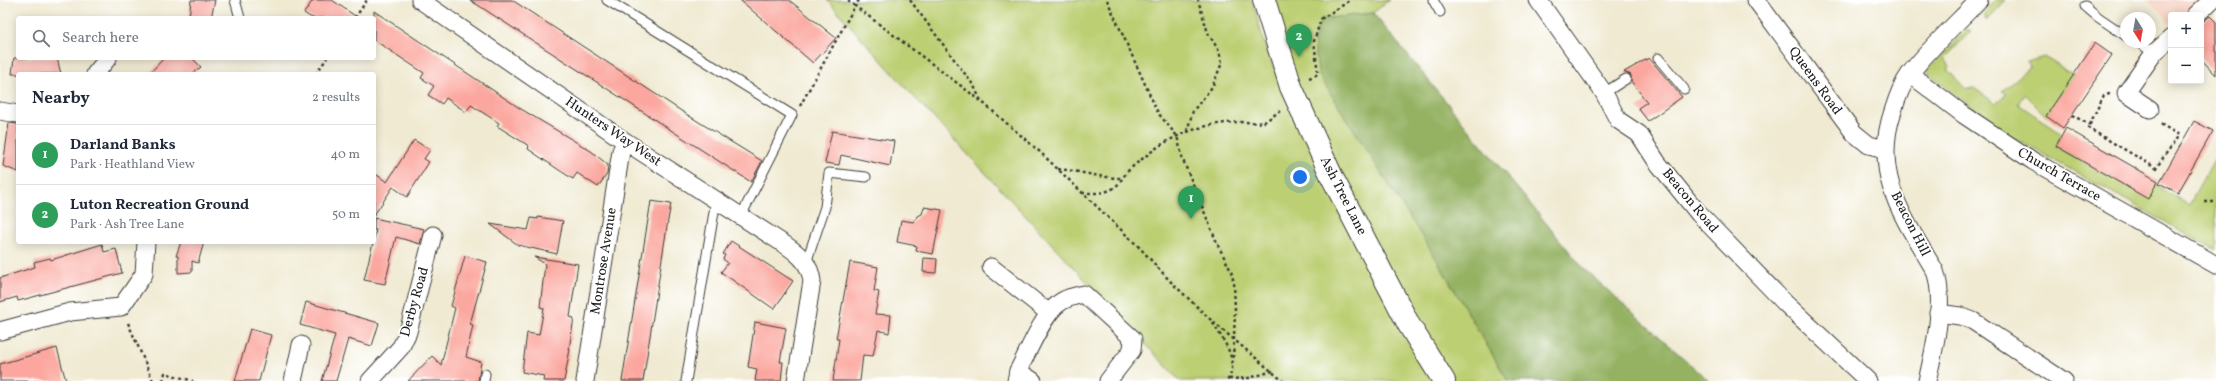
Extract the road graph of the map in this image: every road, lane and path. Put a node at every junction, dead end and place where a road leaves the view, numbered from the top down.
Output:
1 (235, 0) edge
2 (367, 0) edge
3 (420, 0) edge
4 (607, 0) edge
5 (859, 0) edge
6 (910, 0) edge
7 (1107, 0) edge
8 (1198, 0) edge
9 (1264, 0) edge
10 (1351, 0) edge
11 (1433, 0) edge
12 (1538, 0) edge
13 (1756, 0) edge
14 (2212, 0) edge
15 (1974, 2) edge
16 (2085, 6) dead end
17 (1440, 12) dead end
18 (2199, 12) edge
19 (239, 16) edge
20 (356, 16) edge
21 (2120, 32) edge
22 (2168, 41) edge
23 (2147, 48) edge
24 (2154, 53) junction
25 (1658, 58) dead end
26 (106, 60) edge
27 (326, 60) edge
28 (97, 72) edge
29 (317, 72) edge
30 (1910, 74) junction
31 (1626, 79) dead end
32 (1291, 87) junction
33 (1684, 89) dead end
34 (1604, 93) junction
35 (2126, 93) junction
36 (981, 101) junction
37 (1283, 108) dead end
38 (2150, 109) joint
39 (0, 111) edge
40 (16, 114) edge
41 (2072, 115) dead end
42 (2090, 126) junction
43 (1187, 131) junction
44 (1177, 136) junction
45 (626, 142) junction
46 (1885, 149) junction
47 (1058, 169) junction
48 (866, 177) dead end
49 (1123, 178) junction
50 (1081, 194) junction
51 (716, 200) junction
52 (2204, 202) dead end
53 (2216, 202) edge
54 (741, 216) junction
55 (433, 235) dead end
56 (146, 244) edge
57 (806, 263) junction
58 (2216, 265) edge
59 (991, 267) dead end
60 (121, 307) junction
61 (1049, 312) junction
62 (1938, 313) junction
63 (1212, 321) junction
64 (0, 331) edge
65 (1233, 340) junction
66 (301, 345) dead end
67 (1233, 362) junction
68 (1273, 371) junction
69 (1017, 376) edge
70 (1228, 380) edge
71 (153, 381) edge
72 (163, 381) edge
73 (192, 381) edge
74 (294, 381) edge
75 (370, 381) edge
76 (585, 381) edge
77 (686, 381) edge
78 (796, 381) edge
79 (1033, 381) edge
80 (1108, 381) edge
81 (1283, 381) edge
82 (1444, 381) edge
83 (1868, 381) edge
84 (1927, 381) edge
85 (2064, 381) edge

1 - 19 lane
2 - 20 path
3 - 45 street, Hunters Way West
4 - 54 lane
5 - 36 path
6 - 36 path
7 - 44 path
8 - 43 path
9 - 32 street, Ash Tree Lane
10 - 32 path
11 - 17 lane
12 - 34 street, Beacon Road
13 - 46 street, Queens Road
14 - 18 street
15 - 30 street, Beacon Hill
16 - 21 lane
22 - 24 street
23 - 24 lane
24 - 35 street
25 - 33 lane
26 - 28 street
27 - 29 path
30 - 46 street, Beacon Hill
30 - 58 street, Church Terrace
31 - 34 lane
32 - 82 street, Ash Tree Lane
34 - 83 street, Beacon Road
35 - 38 street
35 - 42 path
36 - 47 path
37 - 43 path
38 - 42 path
39 - 40 street
41 - 42 path
43 - 44 path
44 - 49 path
44 - 65 path
45 - 51 street, Hunters Way West
45 - 76 street, Montrose Avenue
46 - 62 street, Beacon Hill
47 - 49 path
47 - 50 path
48 - 57 lane
49 - 50 path
50 - 63 path
51 - 54 street, Hunters Way West
51 - 77 lane
52 - 53 path
54 - 57 street, Hunters Way West
55 - 75 street, Derby Road
56 - 60 street
57 - 78 street
59 - 61 street
60 - 64 street
60 - 71 path
61 - 69 street
61 - 80 street
62 - 84 street, Beacon Hill
62 - 85 street
63 - 65 path
63 - 67 path
65 - 67 path
65 - 68 path
66 - 74 street
67 - 70 path
68 - 70 path
68 - 81 path
69 - 79 street
72 - 73 path

